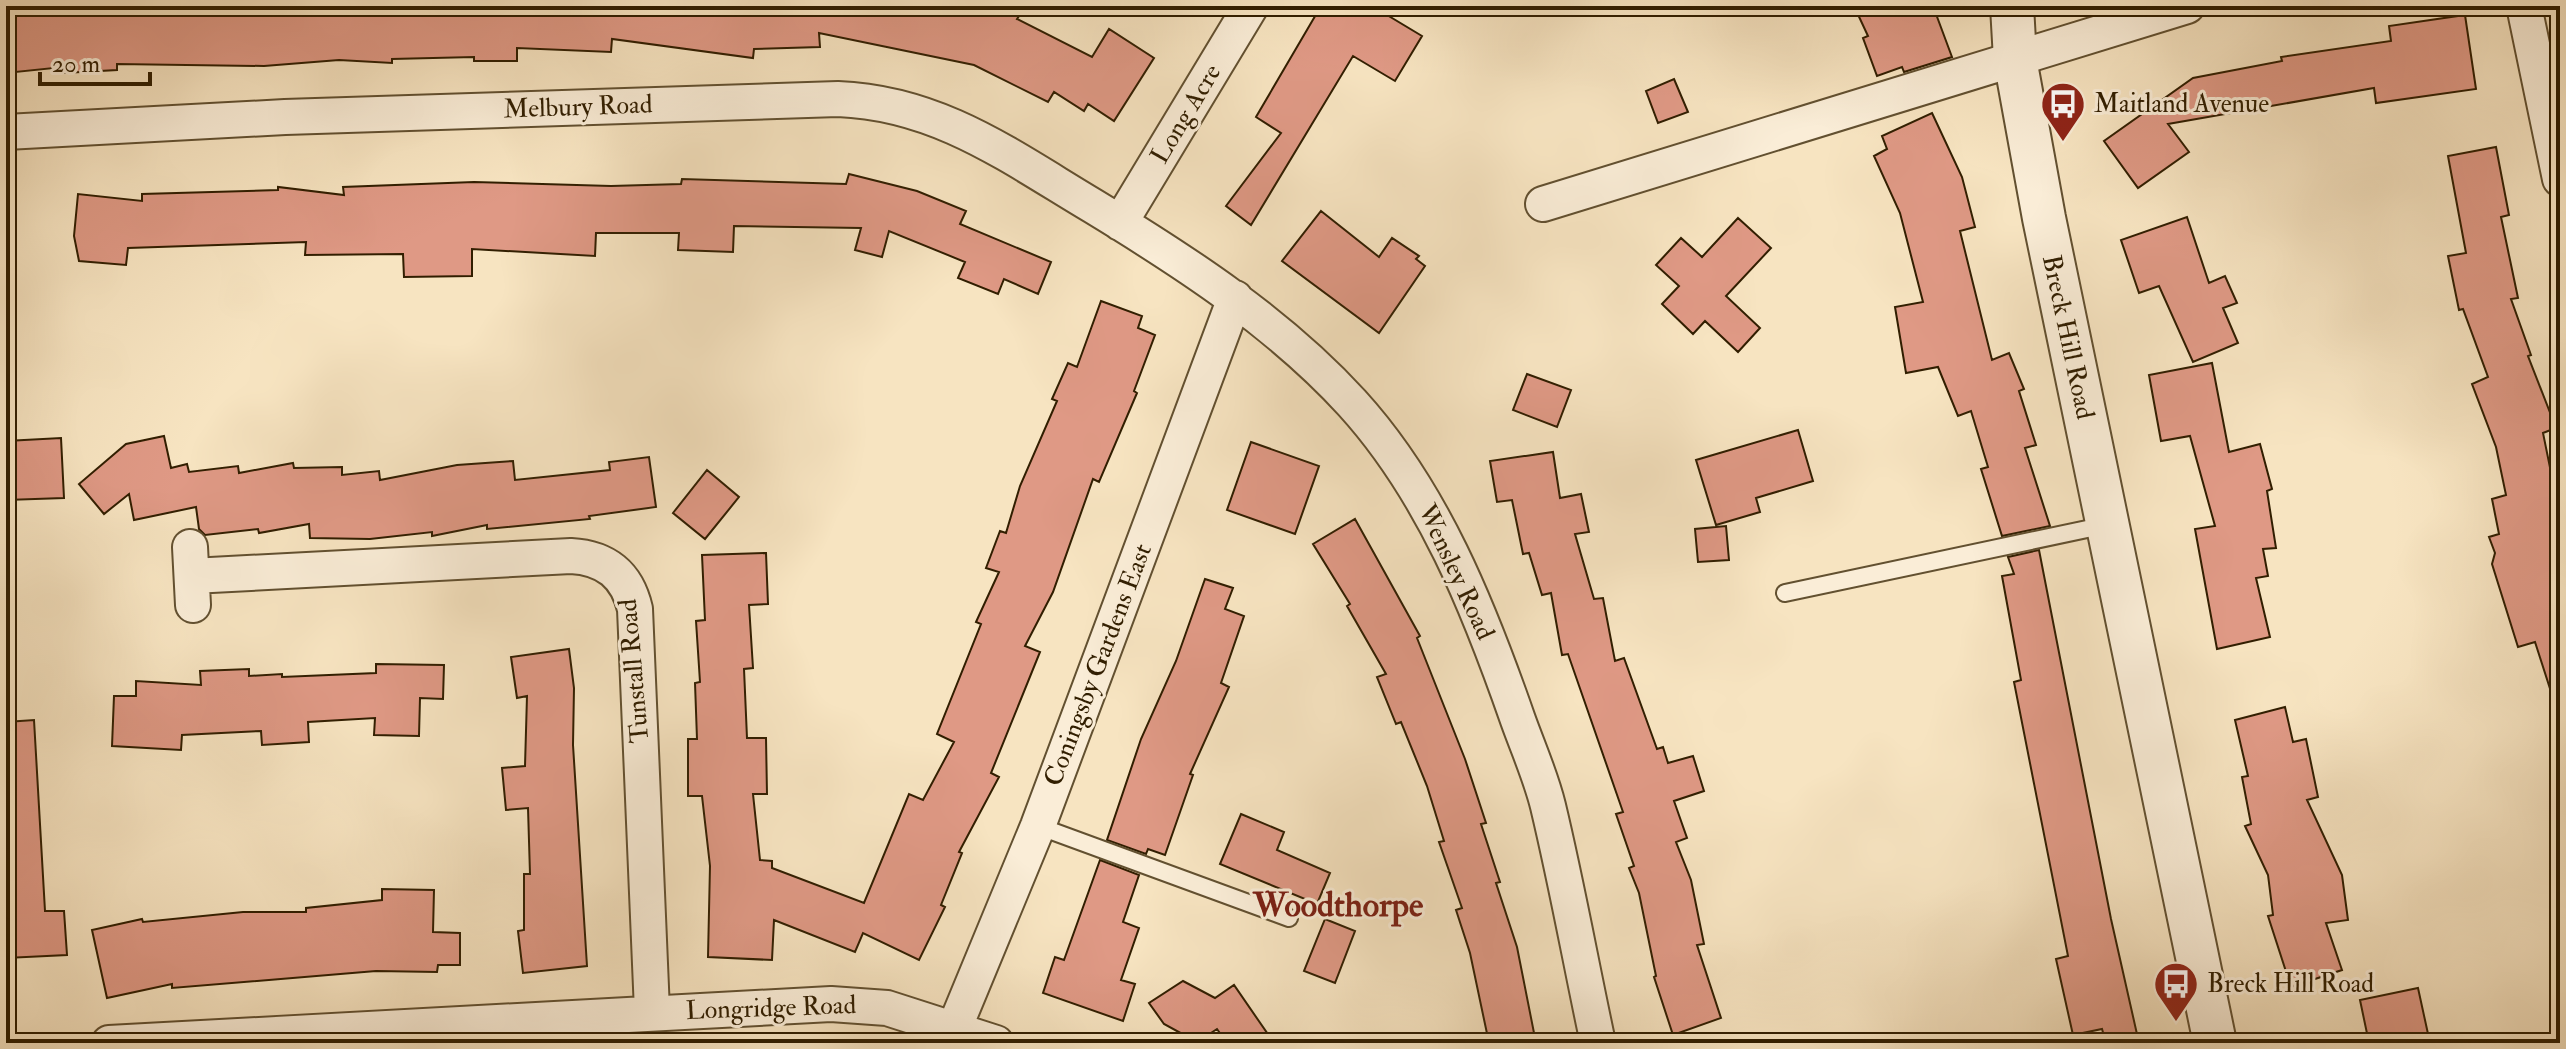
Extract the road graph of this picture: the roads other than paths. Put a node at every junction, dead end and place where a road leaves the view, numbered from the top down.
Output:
1 (1251, 6) edge
2 (2012, 6) edge
3 (2187, 6) edge
4 (2524, 6) edge
5 (2015, 59) junction
6 (6, 132) edge
7 (2560, 179) edge
8 (1543, 204) dead end
9 (1120, 223) junction
10 (1235, 298) junction
11 (2107, 524) junction
12 (192, 576) dead end
13 (1785, 593) dead end
14 (1038, 826) junction
15 (1289, 918) dead end
16 (652, 1011) junction
17 (954, 1029) junction
18 (109, 1043) edge
19 (996, 1043) edge
20 (1598, 1043) edge
21 (2215, 1043) edge

1 - 9 street, Long Acre
2 - 5 street, Breck Hill Road
3 - 5 street
4 - 7 street
5 - 8 street
5 - 11 street, Breck Hill Road
6 - 9 street, Melbury Road
9 - 10 street, Wensley Road
10 - 14 street, Coningsby Gardens East
10 - 20 street, Wensley Road
11 - 13 lane
11 - 21 street, Breck Hill Road
12 - 16 street, Tunstall Road
14 - 15 lane
14 - 17 street, Coningsby Gardens East
16 - 17 street, Longridge Road
16 - 18 street, Longridge Road
17 - 19 street, Longridge Road

